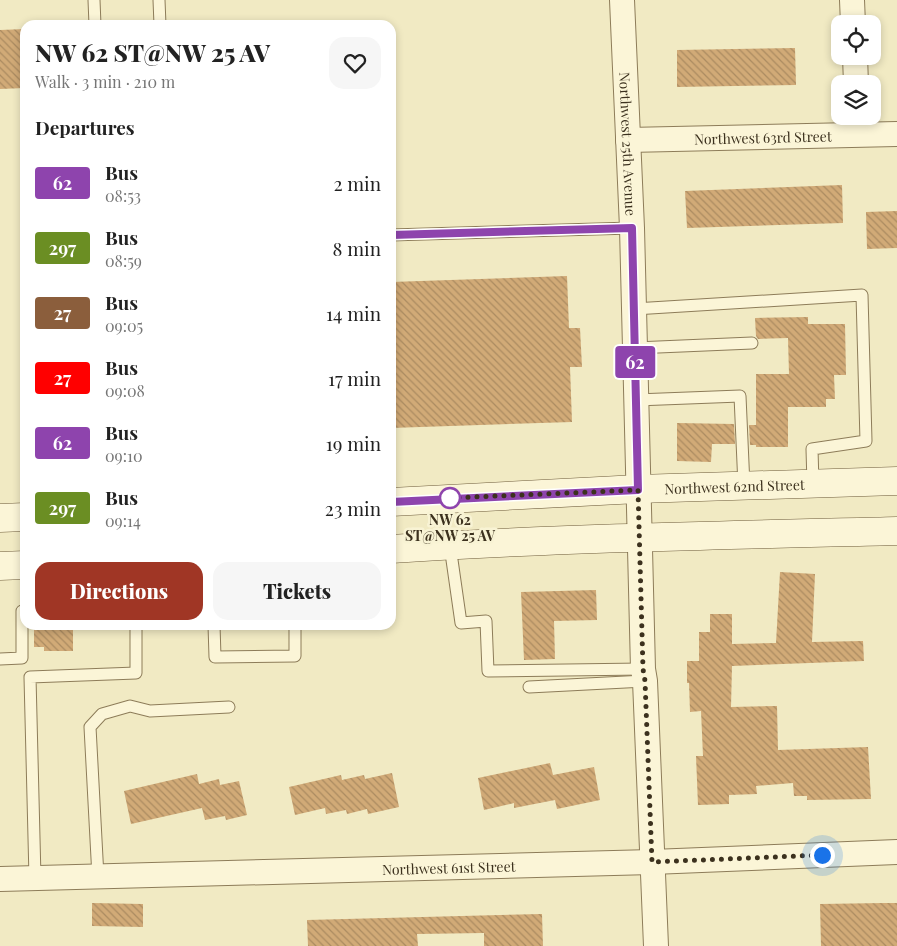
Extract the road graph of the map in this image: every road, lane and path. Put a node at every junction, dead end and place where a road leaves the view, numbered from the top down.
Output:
1 (94, 0) edge
2 (159, 0) edge
3 (622, 0) edge
4 (852, 0) edge
5 (853, 15) edge
6 (95, 20) edge
7 (160, 20) edge
8 (858, 126) edge
9 (897, 134) edge
10 (628, 140) junction
11 (632, 228) junction
12 (396, 235) edge
13 (634, 309) junction
14 (752, 343) dead end
15 (635, 348) junction
16 (636, 400) junction
17 (897, 481) edge
18 (813, 484) junction
19 (744, 486) junction
20 (638, 490) junction
21 (396, 502) edge
22 (20, 517) edge
23 (0, 518) edge
24 (897, 531) edge
25 (639, 537) junction
26 (450, 546) junction
27 (396, 549) edge
28 (20, 565) edge
29 (0, 566) edge
30 (22, 630) edge
31 (136, 630) edge
32 (214, 630) edge
33 (295, 630) edge
34 (22, 658) junction
35 (0, 659) edge
36 (644, 675) junction
37 (30, 676) junction
38 (528, 687) dead end
39 (229, 708) dead end
40 (897, 852) edge
41 (652, 862) junction
42 (98, 877) junction
43 (35, 878) junction
44 (0, 879) edge
45 (656, 946) edge

1 - 6 lane
2 - 7 lane
3 - 10 street, Northwest 25th Avenue
4 - 5 street
8 - 9 street, Northwest 63rd Street
8 - 10 street, Northwest 63rd Street
10 - 11 street, Northwest 25th Avenue
11 - 12 lane
11 - 13 street, Northwest 25th Avenue
13 - 15 street, Northwest 25th Avenue
13 - 18 lane
14 - 15 lane
15 - 16 street, Northwest 25th Avenue
16 - 19 lane
16 - 20 street, Northwest 25th Avenue
17 - 18 main road, Northwest 62nd Street
18 - 19 main road, Northwest 62nd Street
19 - 20 main road, Northwest 62nd Street
20 - 21 main road, Northwest 62nd Street
20 - 25 street, Northwest 25th Avenue
22 - 23 main road
24 - 25 main road
25 - 26 main road
25 - 36 street, Northwest 25th Avenue
26 - 27 main road
26 - 36 lane
28 - 29 main road
30 - 34 lane
31 - 37 lane
32 - 33 lane
34 - 35 lane
34 - 37 lane
36 - 38 lane
36 - 41 street, Northwest 25th Avenue
37 - 43 lane
39 - 42 lane
40 - 41 street, Northwest 61st Street
41 - 42 street, Northwest 61st Street
41 - 45 street, Northwest 25th Avenue
42 - 43 street, Northwest 61st Street
43 - 44 street, Northwest 61st Street

